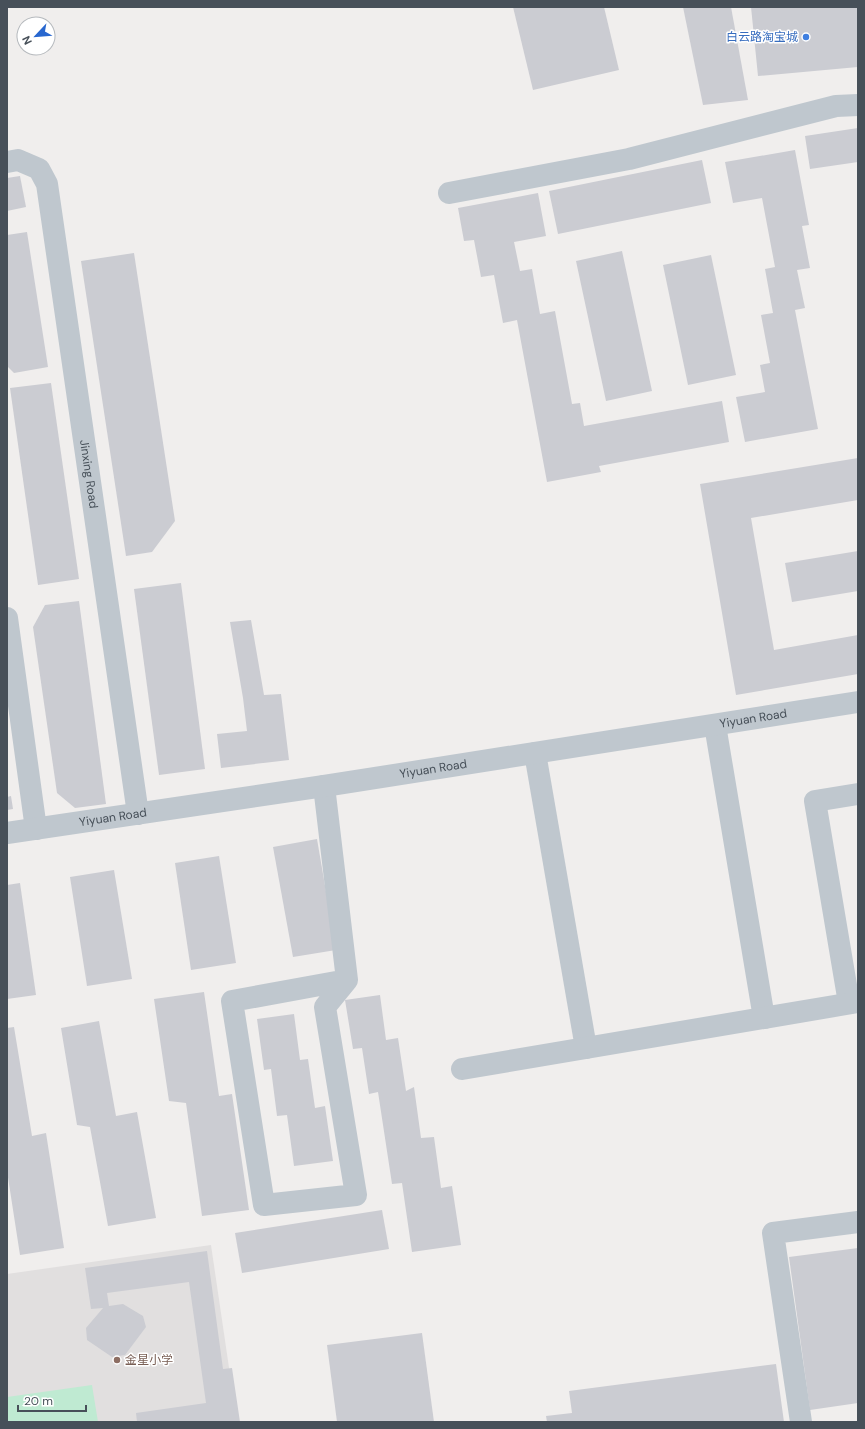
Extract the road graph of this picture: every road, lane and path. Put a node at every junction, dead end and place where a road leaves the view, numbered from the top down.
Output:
1 (858, 104) edge
2 (7, 162) edge
3 (449, 193) dead end
4 (7, 618) edge
5 (858, 702) edge
6 (715, 725) junction
7 (535, 753) junction
8 (324, 786) junction
9 (858, 794) edge
10 (138, 814) junction
11 (36, 829) junction
12 (7, 833) edge
13 (347, 980) junction
14 (853, 1003) edge
15 (764, 1018) junction
16 (586, 1048) junction
17 (462, 1069) dead end
18 (858, 1222) edge
19 (801, 1422) edge

1 - 3 street
2 - 10 street, Jinxing Road
4 - 11 street
5 - 6 street, Yiyuan Road
6 - 7 street, Yiyuan Road
6 - 15 street
7 - 8 street, Yiyuan Road
7 - 16 street
8 - 10 street, Yiyuan Road
8 - 13 street
9 - 14 street
10 - 11 street, Yiyuan Road
11 - 12 street, Yiyuan Road
13 - 13 street
14 - 15 street
15 - 16 street
16 - 17 street
18 - 19 street

